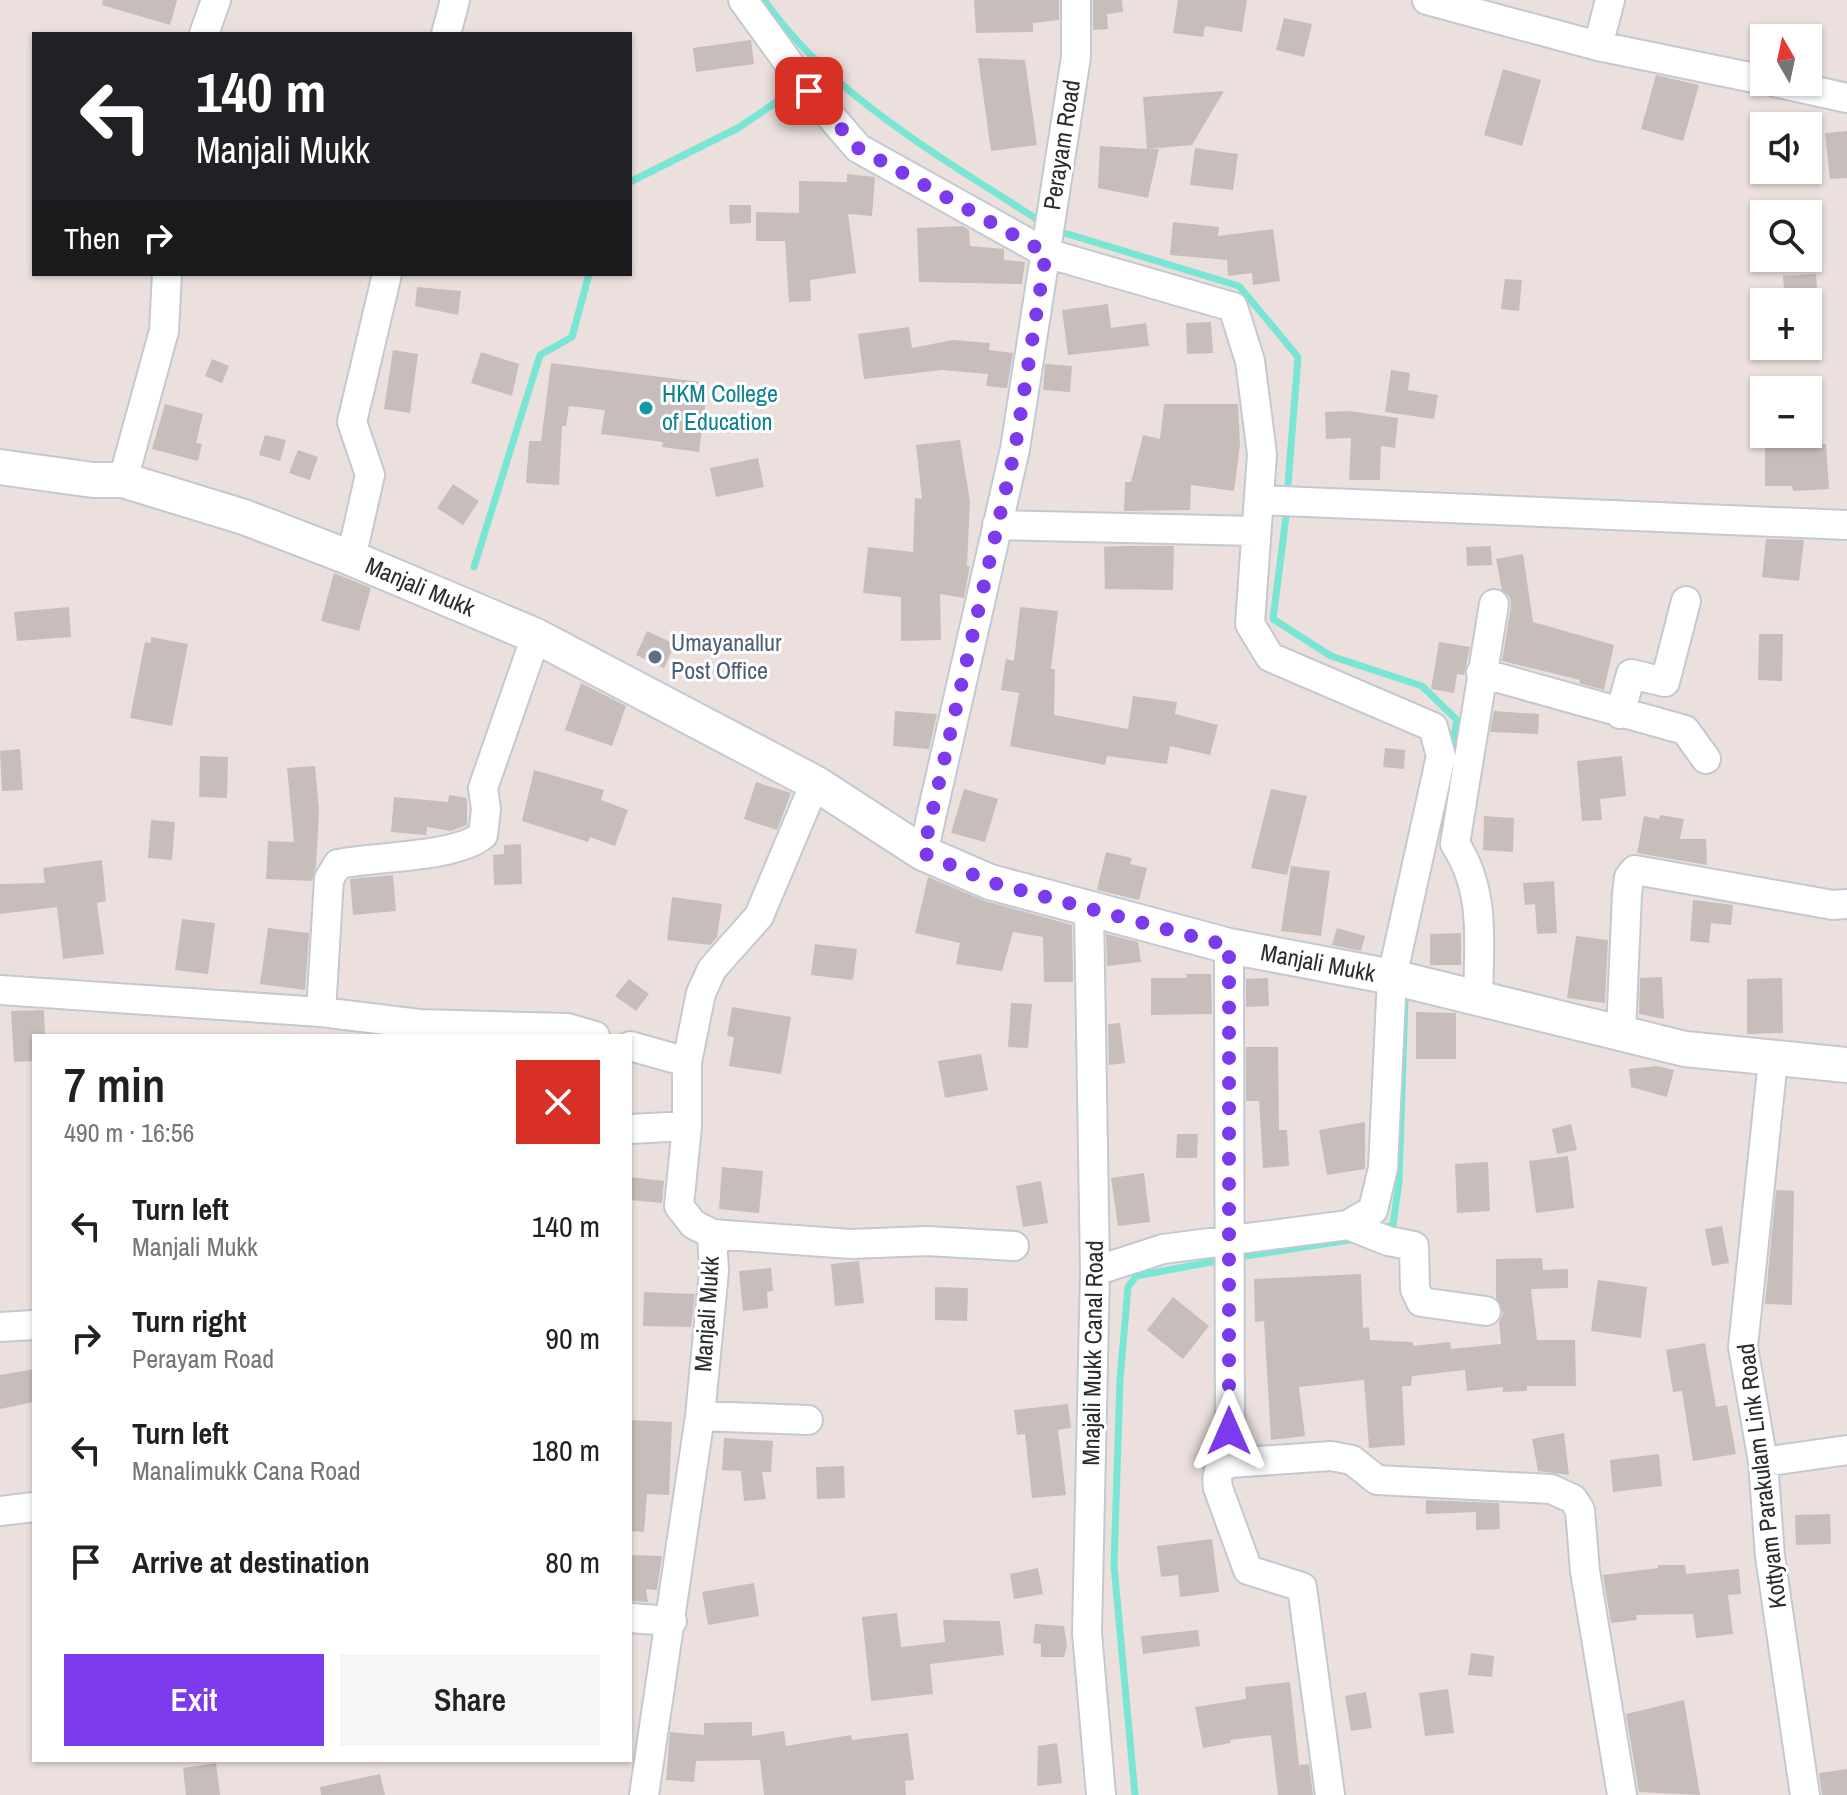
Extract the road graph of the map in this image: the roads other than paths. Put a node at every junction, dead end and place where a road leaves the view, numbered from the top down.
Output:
1 (216, 0) edge
2 (455, 0) edge
3 (743, 0) edge
4 (1076, 0) edge
5 (1427, 0) edge
6 (1610, 0) edge
7 (205, 32) edge
8 (447, 32) edge
9 (1598, 46) junction
10 (1750, 77) edge
11 (1822, 93) edge
12 (1847, 98) edge
13 (1046, 253) junction
14 (167, 276) edge
15 (387, 276) edge
16 (0, 467) edge
17 (123, 480) junction
18 (1259, 500) junction
19 (997, 525) junction
20 (1847, 525) edge
21 (1256, 531) junction
22 (351, 558) junction
23 (1686, 601) dead end
24 (1494, 604) dead end
25 (536, 636) junction
26 (1481, 673) junction
27 (1620, 714) junction
28 (1706, 759) dead end
29 (815, 783) junction
30 (923, 853) junction
31 (1847, 904) edge
32 (1089, 910) junction
33 (1229, 946) junction
34 (1392, 977) junction
35 (0, 990) edge
36 (1478, 998) junction
37 (321, 1012) junction
38 (420, 1030) edge
39 (1621, 1032) junction
40 (588, 1034) edge
41 (632, 1047) edge
42 (1773, 1060) junction
43 (687, 1062) junction
44 (1847, 1065) edge
45 (687, 1126) junction
46 (632, 1129) edge
47 (1348, 1225) junction
48 (712, 1234) junction
49 (1229, 1240) junction
50 (1014, 1246) dead end
51 (1095, 1271) junction
52 (1486, 1311) dead end
53 (32, 1325) edge
54 (0, 1327) edge
55 (700, 1416) junction
56 (808, 1420) dead end
57 (1847, 1450) edge
58 (1763, 1462) junction
59 (1230, 1463) junction
60 (32, 1507) edge
61 (0, 1511) edge
62 (632, 1618) edge
63 (672, 1621) junction
64 (644, 1795) edge
65 (1101, 1795) edge
66 (1330, 1795) edge
67 (1622, 1795) edge
68 (1805, 1795) edge

1 - 7 street
2 - 8 street
3 - 13 street
4 - 13 street, Perayam Road
5 - 9 street
6 - 9 street
9 - 10 street
11 - 12 street
13 - 18 street
13 - 19 street, Perayam Road
14 - 17 street
15 - 22 street
16 - 17 street, Manjali Mukk
17 - 22 street, Manjali Mukk
18 - 20 street
18 - 21 street
19 - 21 street
19 - 30 street, Perayam Road
21 - 34 street
22 - 25 street, Manjali Mukk
23 - 27 street
24 - 26 street
25 - 29 street, Manjali Mukk
25 - 37 street
26 - 27 street
26 - 36 street
27 - 28 street
29 - 30 street, Manjali Mukk
29 - 43 street, Manjali Mukk
30 - 32 street, Manjali Mukk
31 - 39 street
32 - 33 street, Manjali Mukk
32 - 51 street, Mnajali Mukk Canal Road
33 - 34 street, Manjali Mukk
33 - 49 street
34 - 36 street, Manjali Mukk
34 - 47 street
35 - 37 street
36 - 39 street, Manjali Mukk
37 - 38 street
38 - 40 street
39 - 42 street, Manjali Mukk
41 - 43 street
42 - 44 street, Manjali Mukk
42 - 58 street, Kottyam Parakulam Link Road
43 - 45 street, Manjali Mukk
45 - 46 street
45 - 48 street, Manjali Mukk
47 - 49 street
47 - 52 street
48 - 50 street
48 - 55 street, Manjali Mukk
49 - 51 street
49 - 59 street
51 - 65 street, Mnajali Mukk Canal Road
53 - 54 street
55 - 56 street
55 - 63 street, Manjali Mukk
57 - 58 street
58 - 68 street, Kottyam Parakulam Link Road
59 - 66 street
59 - 67 street
60 - 61 street
62 - 63 street
63 - 64 street, Manjali Mukk

